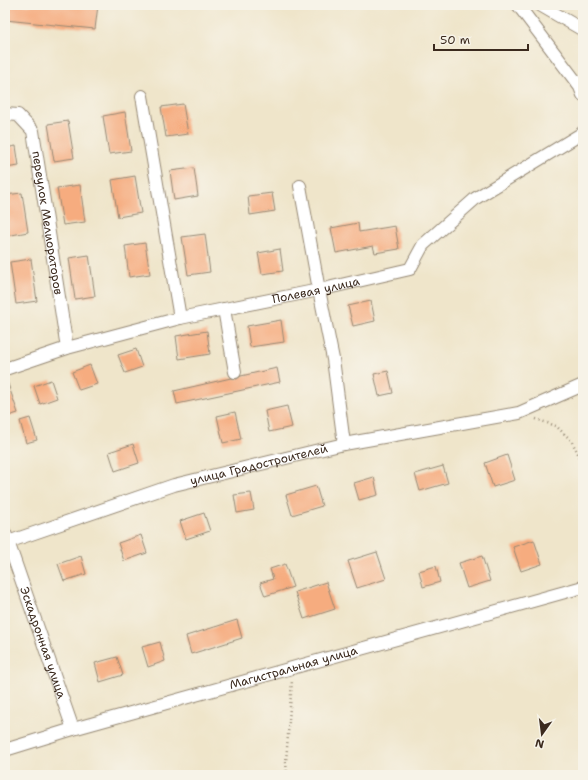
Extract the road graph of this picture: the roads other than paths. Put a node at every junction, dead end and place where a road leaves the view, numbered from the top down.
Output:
1 (518, 5) edge
2 (540, 5) edge
3 (583, 30) edge
4 (583, 94) edge
5 (142, 96) dead end
6 (5, 114) edge
7 (583, 132) edge
8 (300, 186) dead end
9 (319, 290) junction
10 (224, 309) junction
11 (180, 318) junction
12 (67, 348) junction
13 (5, 369) edge
14 (235, 372) dead end
15 (583, 385) edge
16 (344, 444) junction
17 (6, 539) edge
18 (583, 587) edge
19 (73, 729) junction
20 (5, 750) edge

1 - 4 street
2 - 3 street
5 - 11 street
6 - 12 street, переулок Мелиораторов
7 - 9 street, Полевая улица
8 - 9 street
9 - 10 street, Полевая улица
9 - 16 street
10 - 11 street, Полевая улица
10 - 14 street
11 - 12 street, Полевая улица
12 - 13 street, Полевая улица
15 - 16 street, улица Градостроителей
16 - 17 street, улица Градостроителей
17 - 19 street, Эскадронная улица
18 - 19 street, Магистральная улица
19 - 20 street, Магистральная улица

